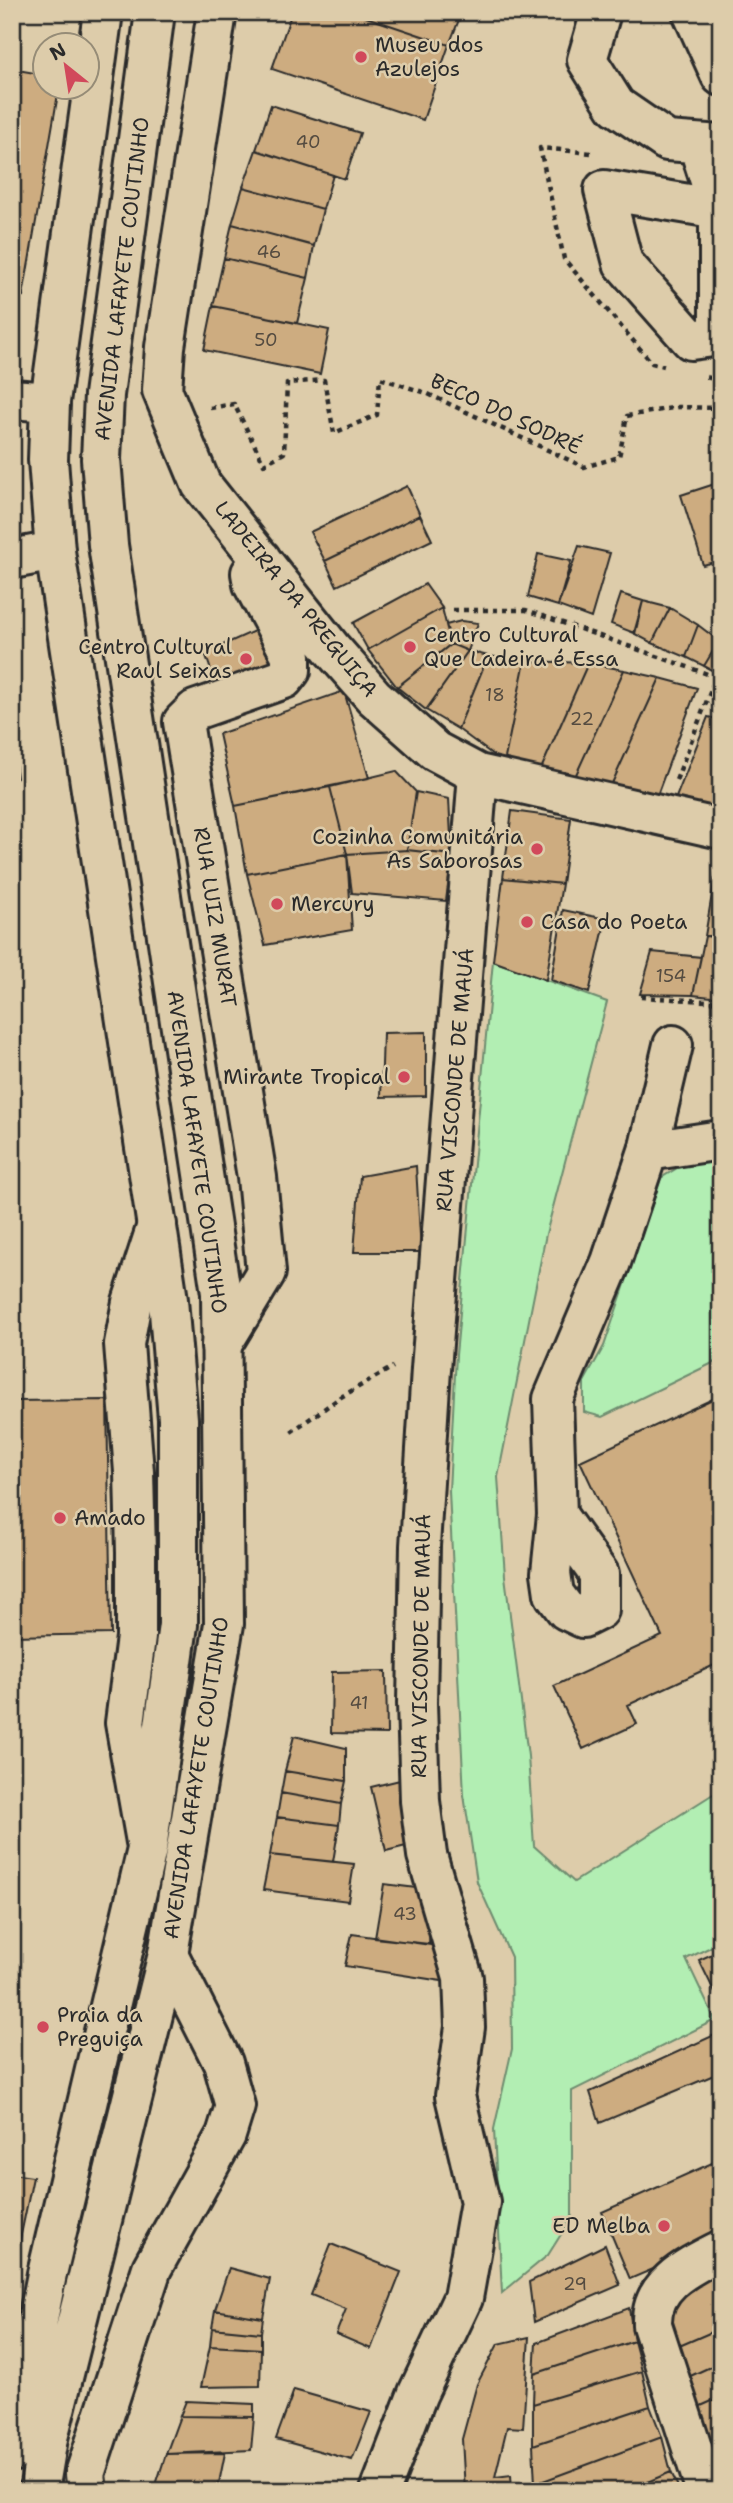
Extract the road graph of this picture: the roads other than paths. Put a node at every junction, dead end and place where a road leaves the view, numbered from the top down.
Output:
1 (103, 12) edge
2 (155, 12) edge
3 (217, 12) edge
4 (601, 12) edge
5 (692, 12) edge
6 (721, 76) edge
7 (710, 144) edge
8 (719, 209) junction
9 (720, 336) edge
10 (12, 399) edge
11 (50, 402) junction
12 (55, 551) junction
13 (12, 559) edge
14 (261, 559) junction
15 (478, 774) junction
16 (721, 830) edge
17 (673, 1045) dead end
18 (721, 1140) edge
19 (648, 1151) junction
20 (221, 1346) junction
21 (557, 1515) dead end
22 (168, 1954) junction
23 (721, 2250) edge
24 (12, 2452) edge
25 (39, 2491) edge
26 (87, 2491) edge
27 (380, 2491) edge
28 (706, 2491) edge

1 - 11 main road, AVENIDA LAFAYETE COUTINHO
2 - 20 main road, AVENIDA LAFAYETE COUTINHO
3 - 14 main road, LADEIRA DA PREGUIÇA
4 - 7 main road
5 - 6 main road
7 - 8 main road
8 - 9 main road
8 - 9 main road
10 - 11 main road
11 - 12 main road, AVENIDA LAFAYETE COUTINHO
12 - 13 main road
12 - 24 main road, AVENIDA LAFAYETE COUTINHO
14 - 15 main road, LADEIRA DA PREGUIÇA
14 - 20 main road, RUA LUIZ MURAT
15 - 16 main road, LADEIRA DA PREGUIÇA
15 - 27 main road, RUA VISCONDE DE MAUÁ
17 - 19 main road
18 - 19 main road
19 - 21 main road
20 - 22 main road, AVENIDA LAFAYETE COUTINHO
22 - 25 main road, AVENIDA LAFAYETE COUTINHO
22 - 26 main road
23 - 28 main road

